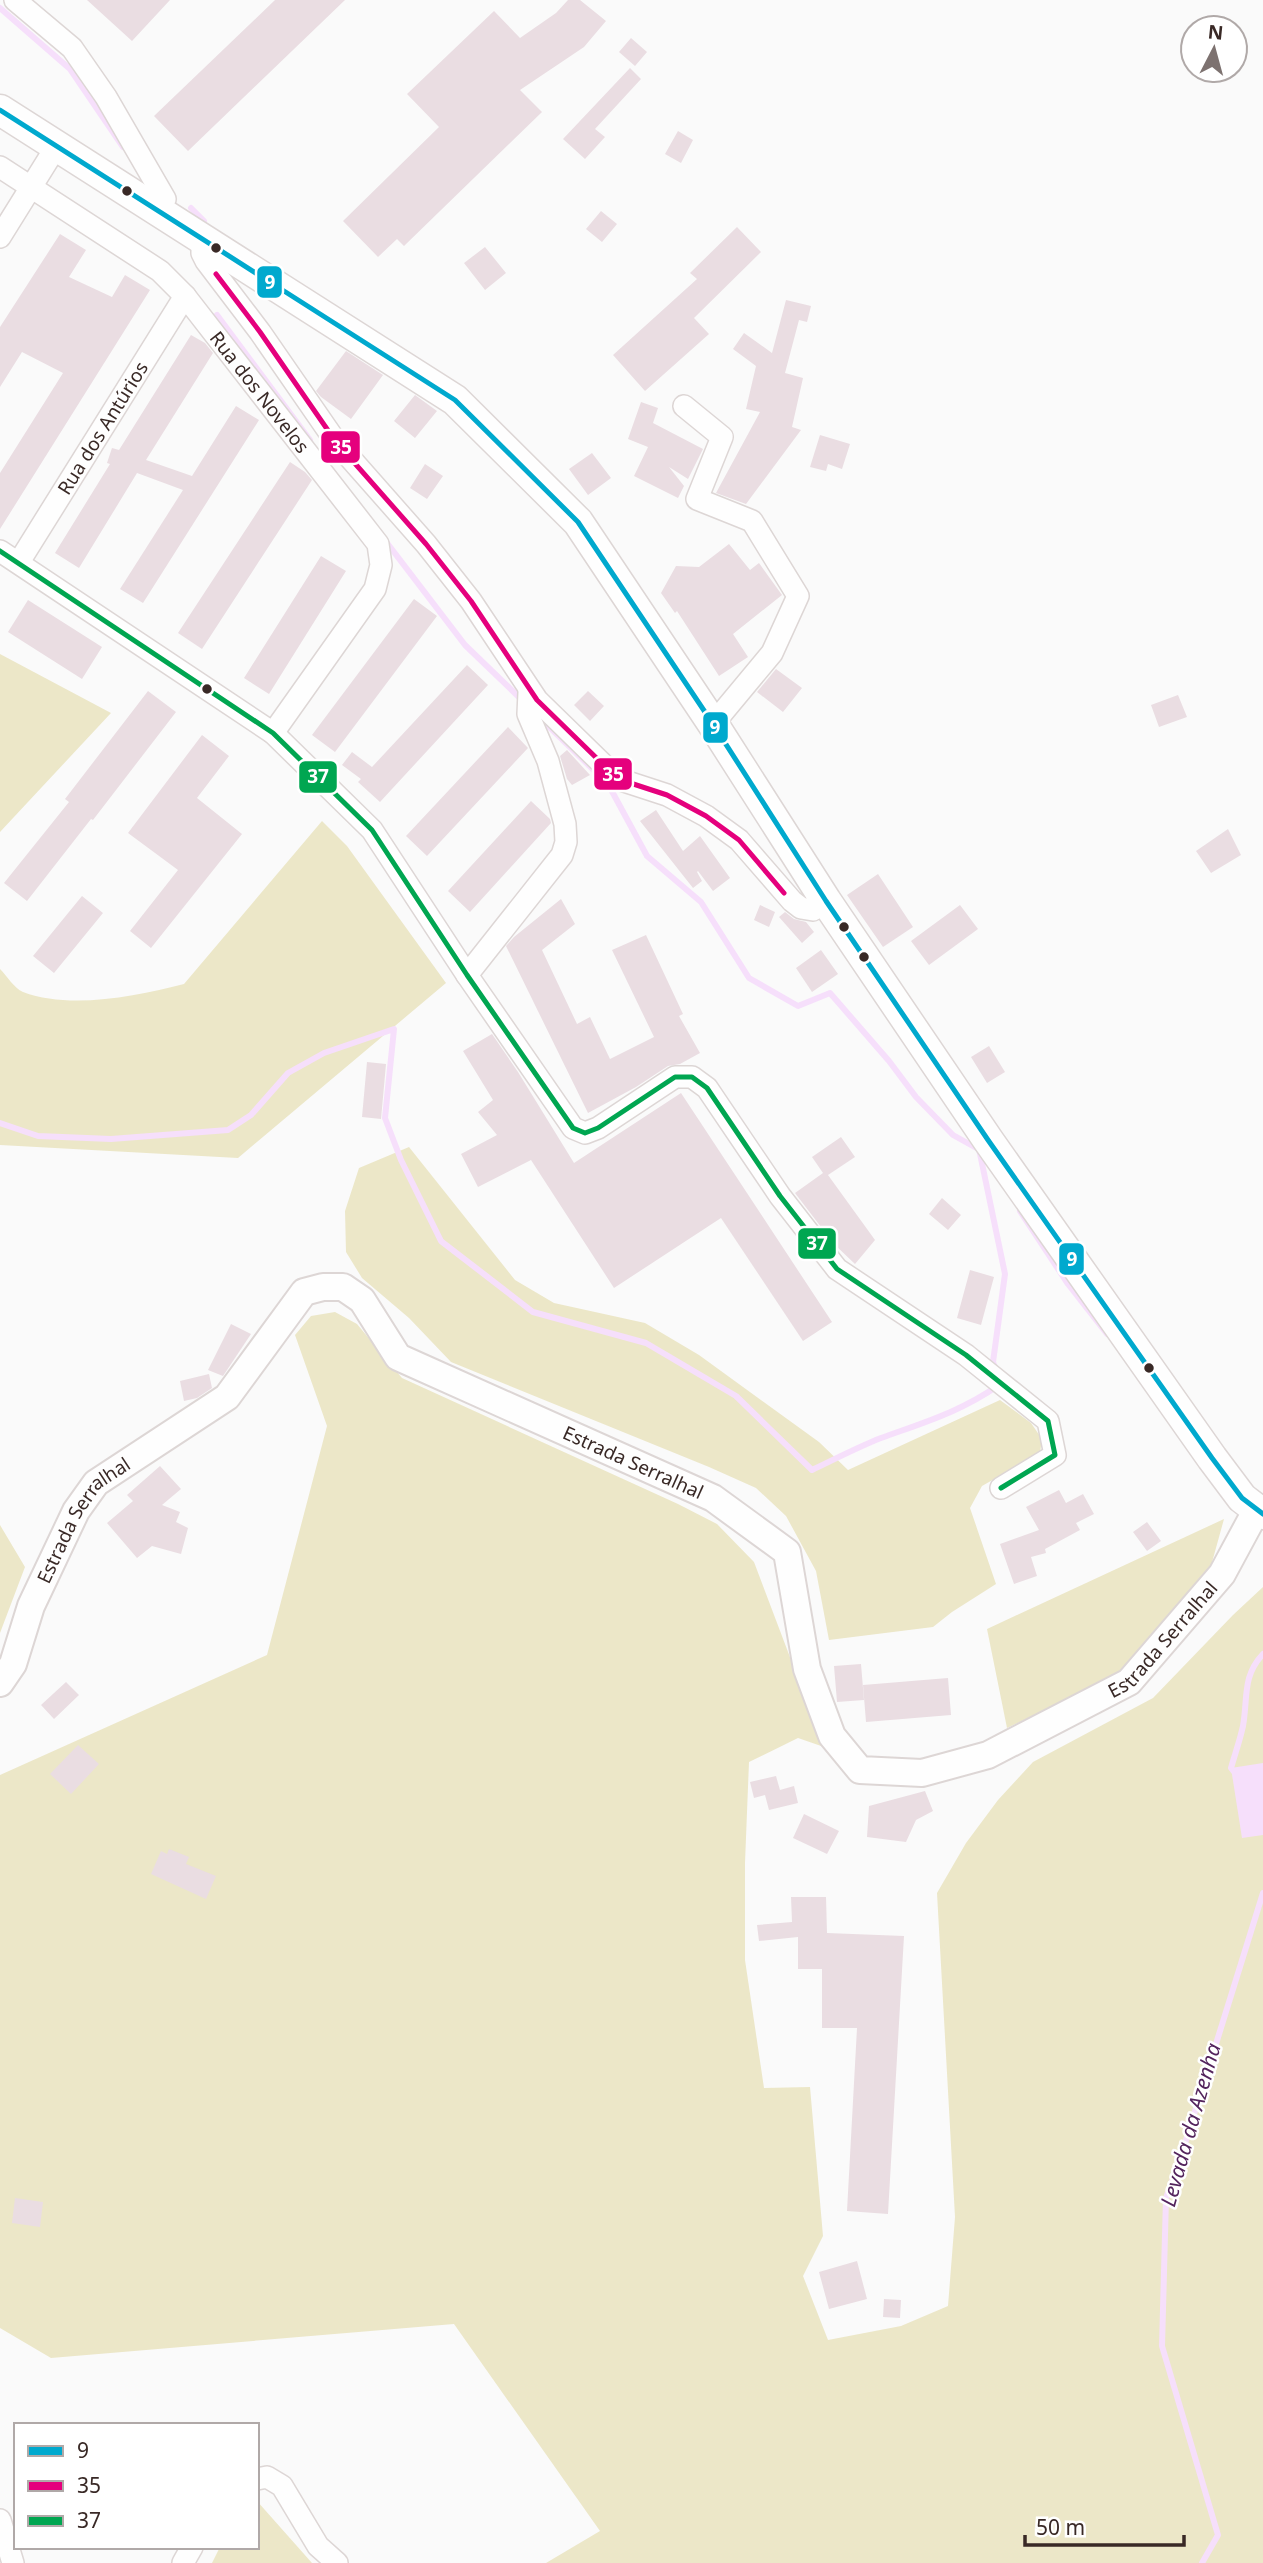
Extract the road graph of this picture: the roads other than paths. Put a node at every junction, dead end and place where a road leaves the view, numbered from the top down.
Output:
1 (15, 0) edge
2 (0, 110) edge
3 (56, 147) junction
4 (0, 167) edge
5 (32, 187) junction
6 (159, 210) junction
7 (0, 237) edge
8 (202, 238) junction
9 (185, 296) junction
10 (684, 406) dead end
11 (0, 551) edge
12 (19, 562) junction
13 (530, 692) junction
14 (713, 724) junction
15 (273, 733) junction
16 (826, 901) junction
17 (467, 975) junction
18 (1001, 1488) dead end
19 (1255, 1516) edge
20 (0, 1683) edge
21 (259, 2479) edge
22 (0, 2521) edge
23 (13, 2563) edge
24 (337, 2563) edge

1 - 6 street
2 - 3 main road
3 - 5 street
3 - 6 main road
4 - 5 street, Rua dos Novelos
5 - 7 street
5 - 9 street, Rua dos Novelos
6 - 8 main road
8 - 13 street
8 - 14 main road
9 - 12 street, Rua dos Antúrios
9 - 15 street, Rua dos Novelos
10 - 14 street
11 - 12 street
12 - 15 street
13 - 16 street
13 - 17 street
14 - 16 main road
15 - 17 street
16 - 19 main road
17 - 18 street
19 - 20 street, Estrada Serralhal
21 - 24 street
22 - 23 street

